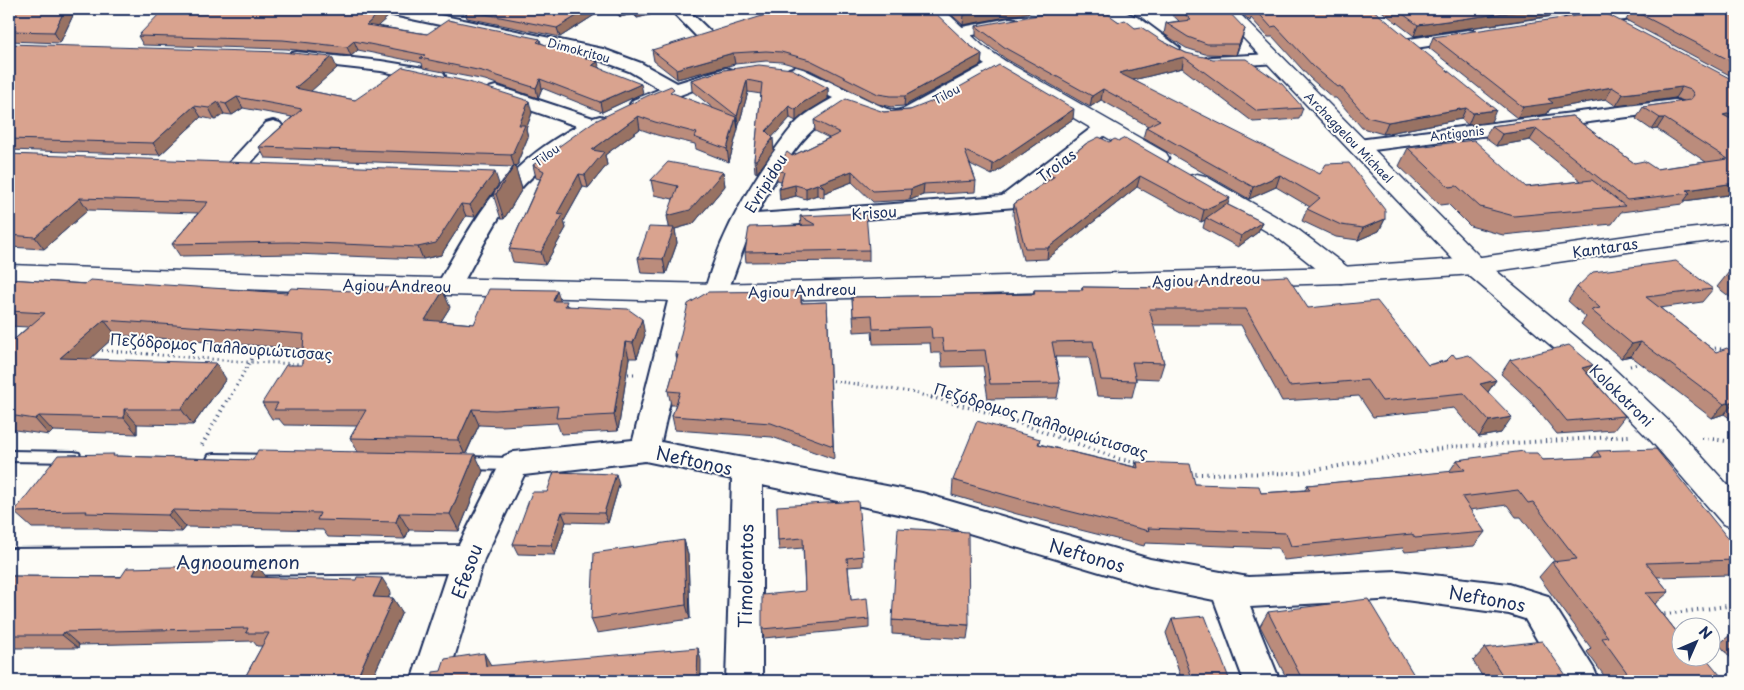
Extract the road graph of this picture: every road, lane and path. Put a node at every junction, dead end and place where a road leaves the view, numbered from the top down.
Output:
1 (388, 9) edge
2 (678, 9) edge
3 (933, 9) edge
4 (1225, 9) edge
5 (1687, 9) edge
6 (1053, 15) edge
7 (1599, 16) junction
8 (1024, 20) edge
9 (1561, 21) edge
10 (724, 30) edge
11 (1395, 32) edge
12 (1485, 32) edge
13 (957, 33) junction
14 (1633, 34) edge
15 (706, 36) junction
16 (687, 41) edge
17 (1409, 44) junction
18 (650, 53) dead end
19 (277, 56) edge
20 (1272, 59) junction
21 (1431, 61) edge
22 (623, 62) junction
23 (998, 65) junction
24 (746, 69) edge
25 (779, 69) edge
26 (454, 80) edge
27 (478, 86) edge
28 (675, 90) junction
29 (847, 98) junction
30 (1675, 106) edge
31 (1490, 109) edge
32 (594, 125) junction
33 (1511, 126) junction
34 (273, 127) dead end
35 (1105, 127) junction
36 (1358, 146) junction
37 (227, 165) joint
38 (267, 167) edge
39 (491, 175) edge
40 (520, 176) junction
41 (1008, 202) joint
42 (741, 222) junction
43 (1735, 232) edge
44 (1474, 266) junction
45 (9, 274) edge
46 (1341, 275) junction
47 (449, 285) junction
48 (682, 293) junction
49 (716, 293) junction
50 (264, 339) edge
51 (95, 349) dead end
52 (1708, 350) edge
53 (1735, 352) edge
54 (248, 362) junction
55 (307, 364) edge
56 (622, 374) edge
57 (662, 375) junction
58 (823, 379) edge
59 (1663, 434) junction
60 (1735, 442) edge
61 (645, 450) junction
62 (9, 456) edge
63 (87, 457) edge
64 (195, 459) joint
65 (284, 460) edge
66 (454, 463) edge
67 (514, 464) junction
68 (1145, 465) edge
69 (747, 470) junction
70 (1180, 472) edge
71 (1724, 490) edge
72 (1735, 515) edge
73 (468, 559) junction
74 (9, 563) edge
75 (1226, 587) junction
76 (1735, 605) edge
77 (1657, 615) edge
78 (429, 681) edge
79 (744, 681) edge
80 (1262, 681) edge
81 (1580, 681) edge

1 - 22 street, Dimokritou
2 - 15 street
3 - 13 main road
4 - 20 main road, Archaggelou Michael
5 - 7 street
6 - 20 street
7 - 9 street
7 - 14 street
8 - 13 street
10 - 15 street
11 - 17 street
12 - 17 street
13 - 23 main road
15 - 16 street
17 - 21 street
18 - 22 street, Dimokritou
19 - 26 street
20 - 36 main road, Archaggelou Michael
22 - 28 street, Dimokritou
23 - 29 street, Tilou
23 - 35 main road
24 - 28 street, Tilou
25 - 29 street, Tilou
27 - 32 street
28 - 32 street, Tilou
29 - 42 street, Evripidou
30 - 33 street, Antigonis
31 - 33 street
32 - 40 street, Tilou
33 - 36 street, Antigonis
34 - 37 street
35 - 41 street, Troias
35 - 46 main road
36 - 44 main road, Archaggelou Michael
37 - 38 street
39 - 40 street
40 - 47 street, Tilou
41 - 42 street, Krisou
42 - 49 street, Evripidou
43 - 44 main road, Kantaras
44 - 46 main road, Agiou Andreou
44 - 59 main road, Kolokotroni
45 - 47 main road, Agiou Andreou
46 - 49 main road, Agiou Andreou
47 - 48 main road, Agiou Andreou
48 - 49 main road, Agiou Andreou
48 - 57 street, Neftonos
50 - 54 path
51 - 54 path, Πεζόδρομος Παλλουριώτισσας
52 - 53 path
54 - 55 path, Πεζόδρομος Παλλουριώτισσας
54 - 64 path
56 - 57 path
57 - 61 street, Neftonos
58 - 68 path, Πεζόδρομος Παλλουριώτισσας
59 - 60 path
59 - 70 path
59 - 71 main road, Kolokotroni
61 - 67 street, Neftonos
61 - 69 street, Neftonos
62 - 63 lane
64 - 65 lane
66 - 67 lane
67 - 73 street, Efesou
69 - 75 street, Neftonos
69 - 79 street, Timoleontos
71 - 72 main road, Kolokotroni
73 - 74 street, Agnooumenon
73 - 78 street, Efesou
75 - 80 street
75 - 81 street, Neftonos
76 - 77 path

